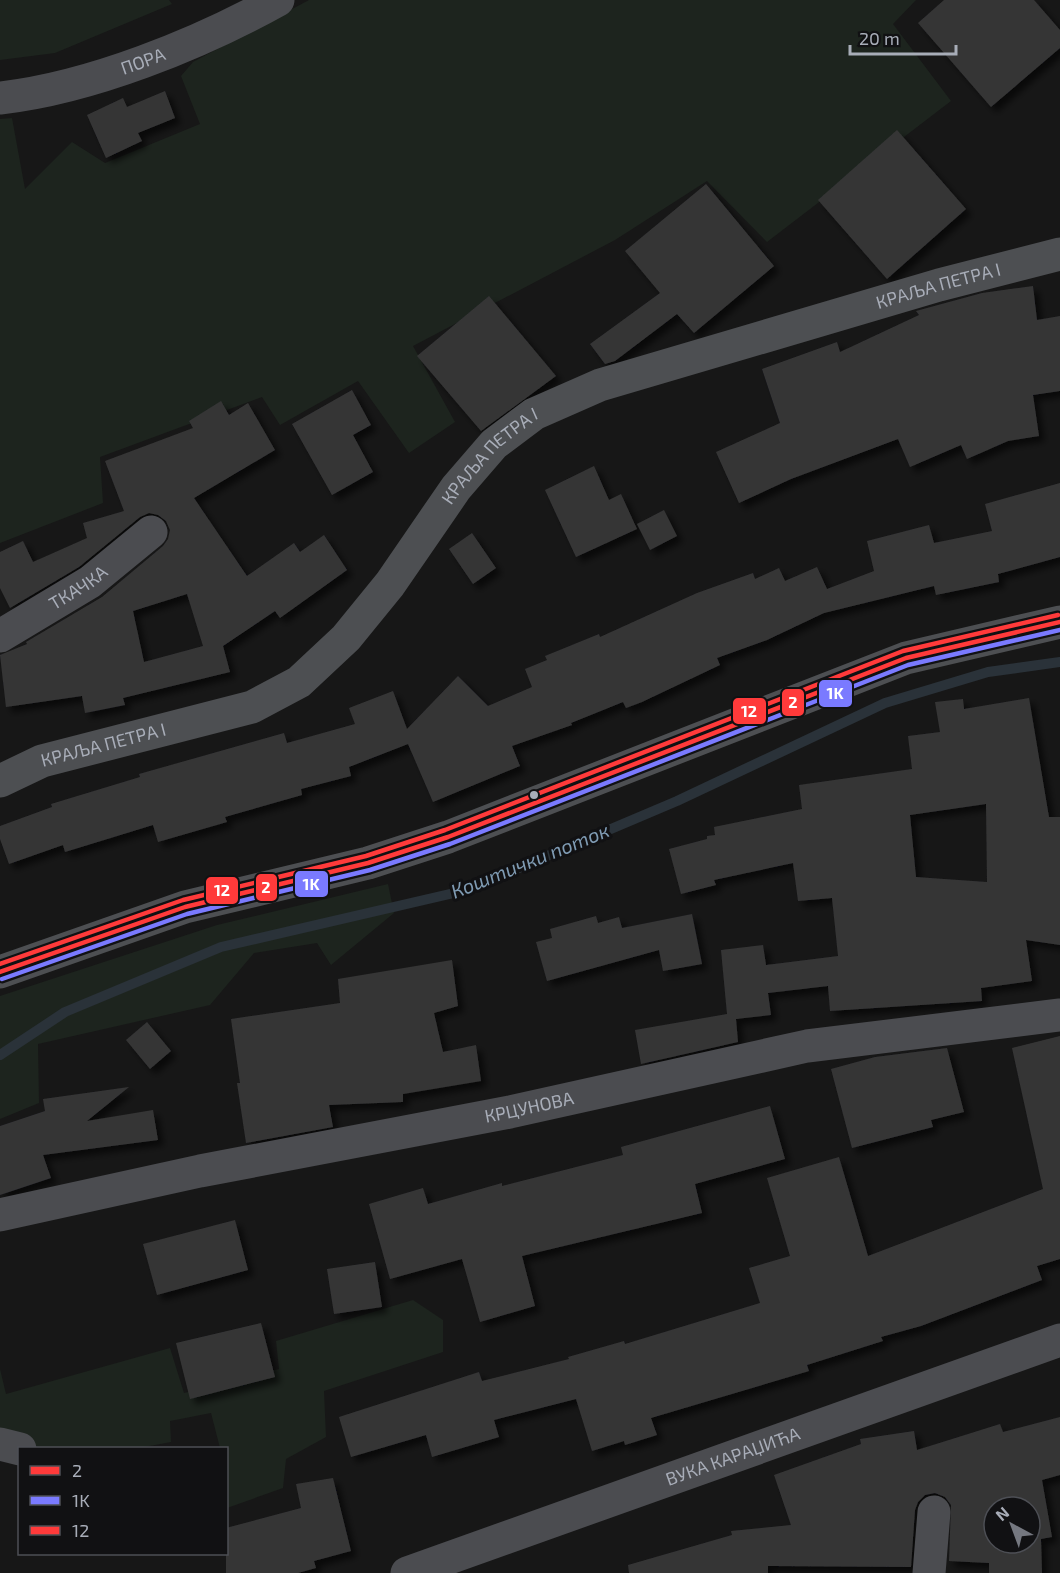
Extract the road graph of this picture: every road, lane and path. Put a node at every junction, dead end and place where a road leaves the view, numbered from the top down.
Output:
1 (278, 0) edge
2 (0, 98) edge
3 (1060, 254) edge
4 (150, 532) dead end
5 (1060, 622) edge
6 (0, 636) edge
7 (42, 761) junction
8 (0, 763) edge
9 (0, 781) edge
10 (0, 972) edge
11 (1060, 1015) edge
12 (0, 1215) edge
13 (1060, 1340) edge
14 (0, 1444) edge
15 (18, 1448) edge
16 (934, 1512) dead end
17 (407, 1573) edge
18 (929, 1573) edge

1 - 2 street, ПОРА
3 - 7 main road, КРАЉА ПЕТРА I
4 - 6 street, ТКАЧКА
5 - 10 main road
7 - 8 street
7 - 9 main road, КРАЉА ПЕТРА I
11 - 12 street, КРЦУНОВА
13 - 17 street, ВУКА КАРАЏИЋА
14 - 15 street
16 - 18 street

